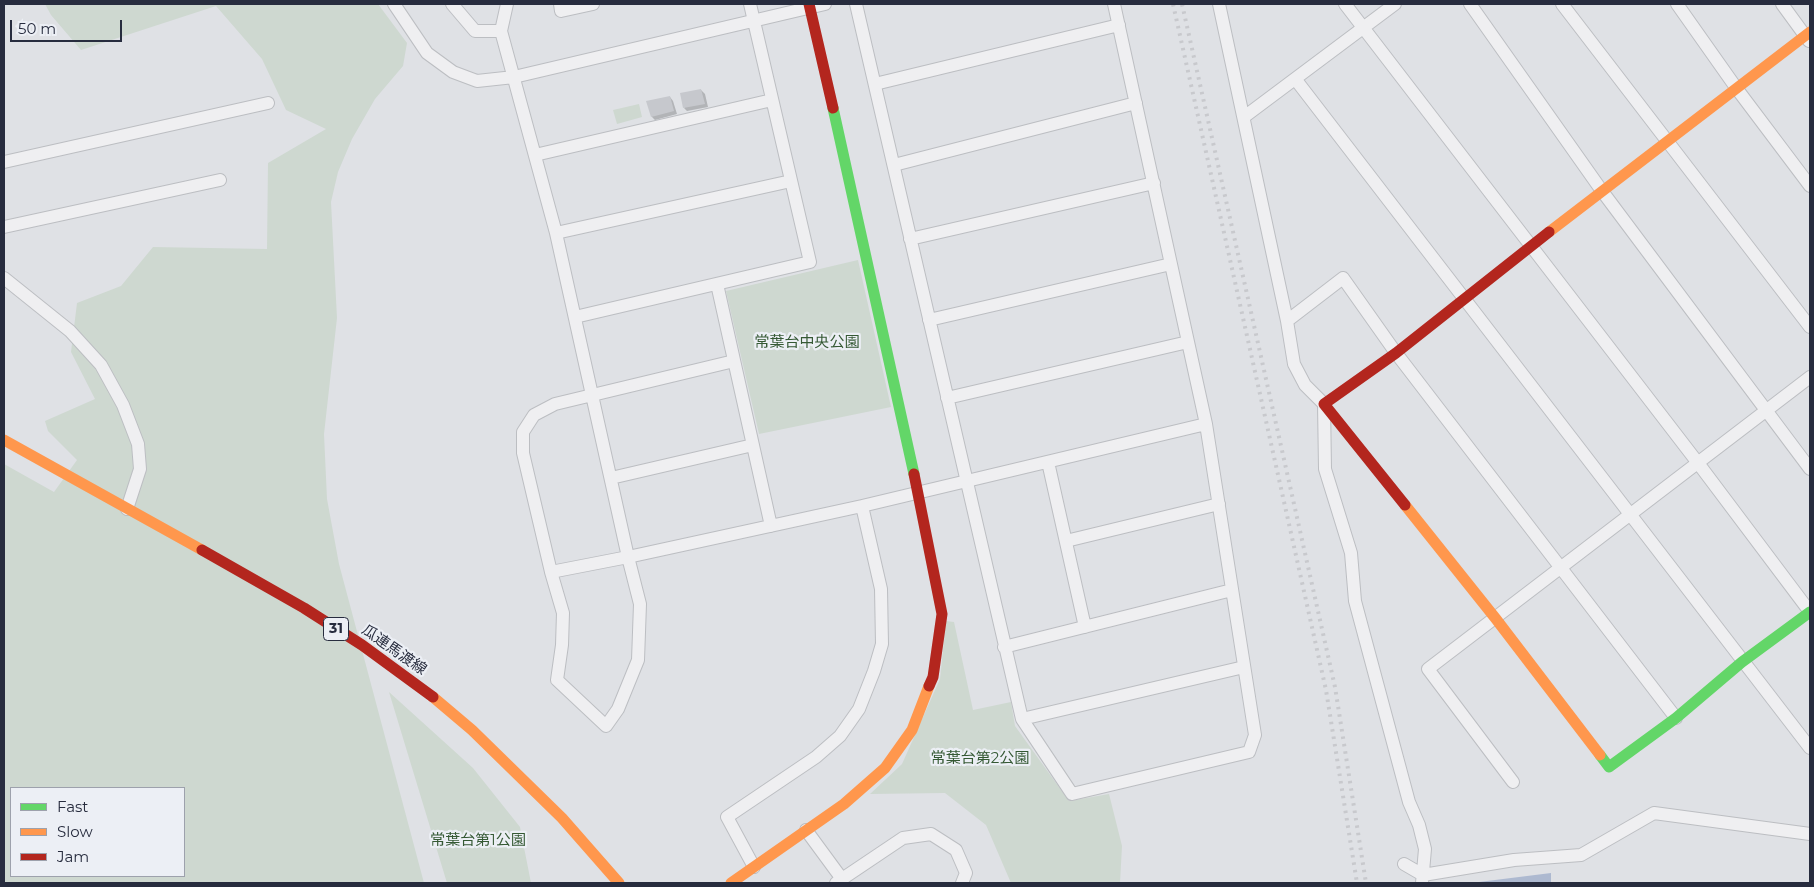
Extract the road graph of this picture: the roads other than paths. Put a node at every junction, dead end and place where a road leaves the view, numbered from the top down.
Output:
1 (394, 4) edge
2 (452, 4) edge
3 (507, 4) edge
4 (560, 4) edge
5 (593, 4) edge
6 (750, 4) edge
7 (825, 4) edge
8 (856, 4) edge
9 (1114, 4) edge
10 (1219, 4) edge
11 (1345, 4) edge
12 (1395, 4) edge
13 (1470, 4) edge
14 (1562, 4) edge
15 (1677, 4) edge
16 (1782, 4) edge
17 (809, 5) edge
18 (753, 19) junction
19 (1119, 24) junction
20 (1363, 26) junction
21 (501, 31) junction
22 (1809, 37) edge
23 (514, 77) junction
24 (1296, 80) junction
25 (875, 84) junction
26 (1737, 89) junction
27 (772, 100) junction
28 (268, 103) dead end
29 (1136, 103) junction
30 (1244, 117) junction
31 (1668, 140) junction
32 (535, 155) junction
33 (4, 162) edge
34 (894, 165) junction
35 (220, 180) dead end
36 (791, 181) junction
37 (1154, 183) junction
38 (1810, 186) edge
39 (1602, 191) junction
40 (4, 227) edge
41 (556, 233) junction
42 (910, 239) junction
43 (1530, 245) junction
44 (1171, 264) junction
45 (4, 278) edge
46 (717, 284) junction
47 (1464, 300) junction
48 (575, 316) junction
49 (929, 320) junction
50 (1287, 321) junction
51 (1810, 327) edge
52 (1188, 342) junction
53 (1396, 353) junction
54 (734, 361) junction
55 (1810, 377) edge
56 (592, 396) junction
57 (947, 398) junction
58 (1324, 404) junction
59 (1765, 411) junction
60 (1206, 424) junction
61 (4, 440) edge
62 (753, 445) junction
63 (1048, 462) junction
64 (1698, 463) junction
65 (1810, 469) edge
66 (611, 478) junction
67 (967, 482) junction
68 (918, 494) junction
69 (1218, 504) junction
70 (862, 506) junction
71 (127, 509) junction
72 (1630, 516) junction
73 (771, 526) junction
74 (1066, 541) junction
75 (628, 557) junction
76 (1562, 568) junction
77 (551, 572) junction
78 (1232, 590) junction
79 (1810, 613) edge
80 (1496, 619) junction
81 (1085, 627) junction
82 (1004, 647) junction
83 (1742, 662) junction
84 (1244, 667) junction
85 (1676, 718) junction
86 (1022, 719) junction
87 (1810, 748) edge
88 (1513, 782) dead end
89 (806, 830) junction
90 (1810, 834) edge
91 (1404, 864) dead end
92 (754, 867) junction
93 (1422, 879) edge
94 (839, 881) edge
95 (619, 883) edge
96 (730, 883) edge
97 (962, 883) edge

1 - 23 street
2 - 21 street
3 - 21 street
4 - 5 street
6 - 18 street
7 - 17 street
8 - 25 street
9 - 19 street
10 - 30 street
11 - 20 street
12 - 20 street
13 - 39 street
14 - 31 street
15 - 26 street
16 - 22 street
17 - 18 street
17 - 68 street
18 - 23 street
18 - 27 street
19 - 25 street
19 - 29 street
20 - 24 street
20 - 43 street
21 - 23 street
22 - 26 street
23 - 32 street
24 - 30 street
24 - 47 street
25 - 34 street
26 - 31 street
26 - 38 street
27 - 32 street
27 - 36 street
28 - 33 street
29 - 34 street
29 - 37 street
30 - 50 street
31 - 39 street
31 - 51 street
32 - 41 street
34 - 42 street
35 - 40 street
36 - 41 street
36 - 46 street
37 - 42 street
37 - 44 street
39 - 43 street
39 - 59 street
41 - 48 street
42 - 49 street
43 - 47 street
43 - 64 street
44 - 49 street
44 - 52 street
45 - 71 street
46 - 48 street
46 - 54 street
47 - 53 street
47 - 72 street
48 - 56 street
49 - 57 street
50 - 53 street
50 - 58 street
52 - 57 street
52 - 60 street
53 - 58 street
53 - 76 street
54 - 56 street
54 - 62 street
55 - 59 street
56 - 66 street
56 - 77 street
57 - 67 street
58 - 80 street
58 - 93 street
59 - 64 street
59 - 65 street
60 - 63 street
60 - 69 street
61 - 71 street, 瓜連馬渡線 / 31
62 - 66 street
62 - 73 street
63 - 67 street
63 - 74 street
64 - 72 street
64 - 79 street
66 - 75 street
67 - 68 street
67 - 82 street
68 - 70 street
68 - 89 street
69 - 74 street
69 - 78 street
70 - 73 street
70 - 92 street
71 - 95 street, 瓜連馬渡線 / 31
72 - 76 street
72 - 83 street
73 - 75 street
74 - 81 street
75 - 77 street
75 - 77 street
76 - 80 street
76 - 85 street
78 - 81 street
78 - 84 street
79 - 83 street
80 - 85 street
80 - 88 street
81 - 82 street
82 - 86 street
83 - 85 street
83 - 87 street
84 - 86 street
84 - 86 street
89 - 92 street
89 - 94 street
90 - 93 street
91 - 93 street
92 - 96 street
94 - 97 street

